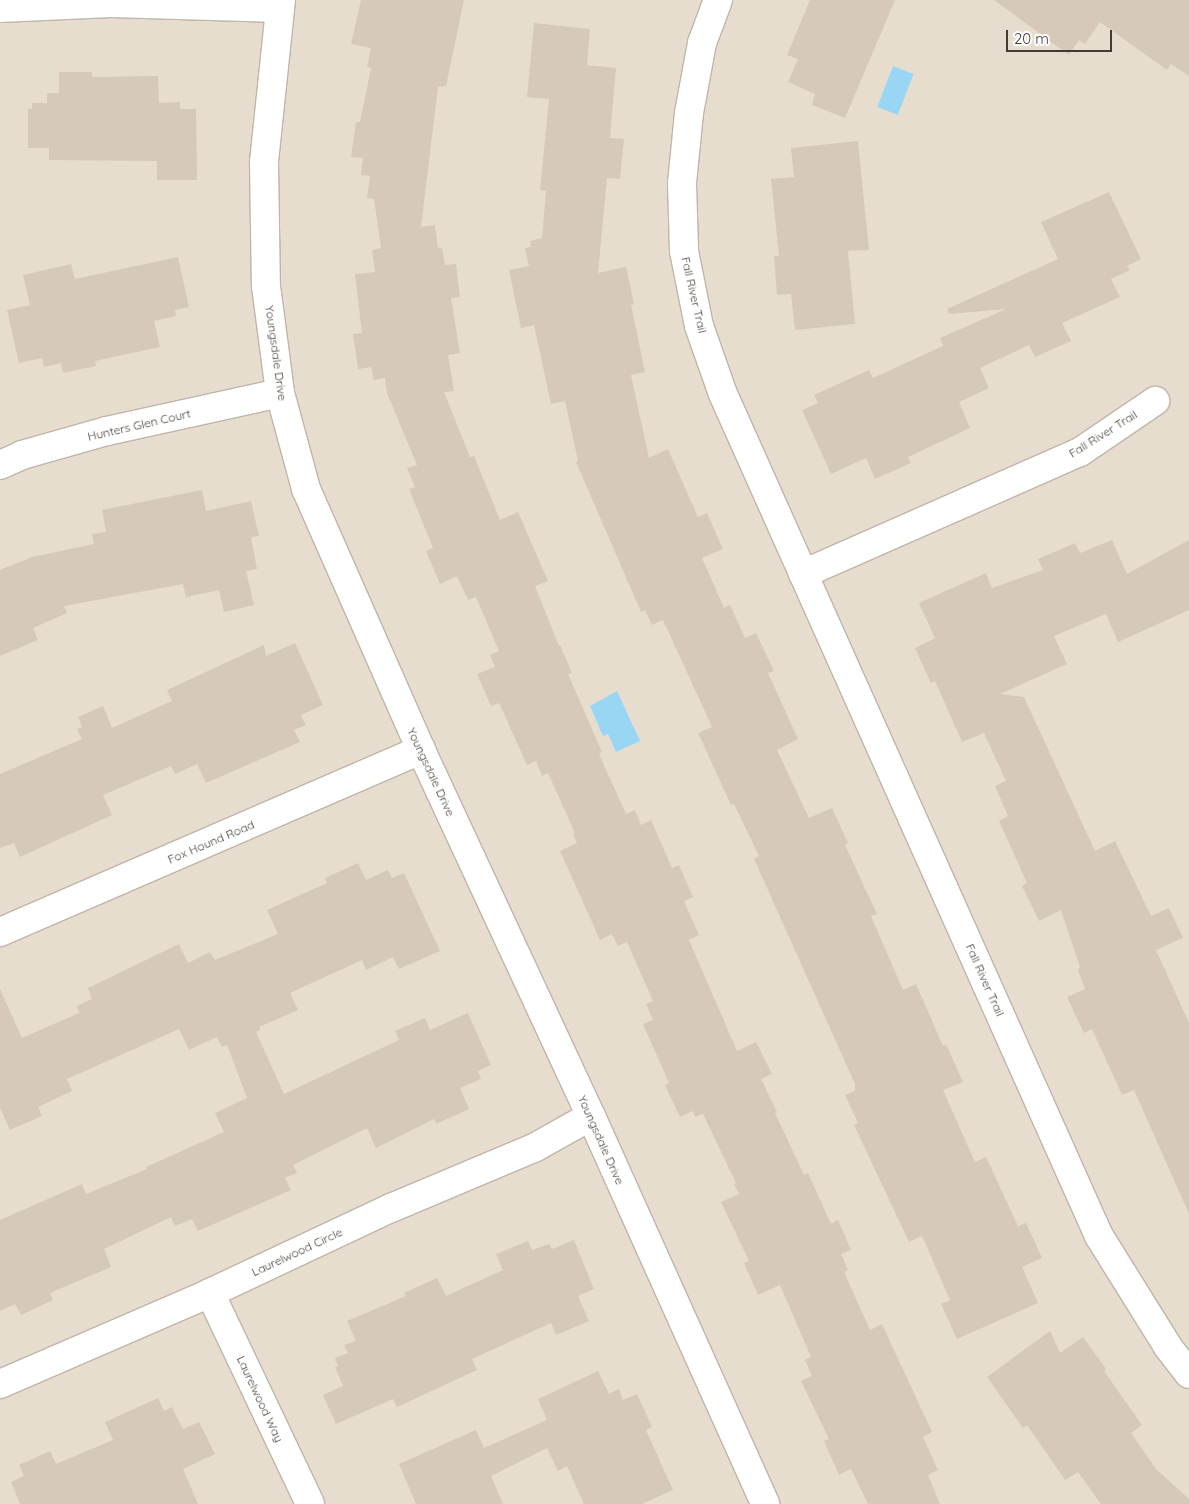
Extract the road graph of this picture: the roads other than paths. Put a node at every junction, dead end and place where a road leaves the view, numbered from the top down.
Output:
1 (718, 0) edge
2 (280, 4) edge
3 (0, 8) edge
4 (280, 393) junction
5 (1155, 401) dead end
6 (0, 465) edge
7 (803, 574) junction
8 (421, 750) junction
9 (0, 932) edge
10 (591, 1116) junction
11 (210, 1293) junction
12 (1189, 1374) edge
13 (0, 1384) edge
14 (310, 1504) edge
15 (765, 1504) edge

1 - 7 street, Fall River Trail
2 - 3 street
2 - 4 street, Youngsdale Drive
4 - 6 street, Hunters Glen Court
4 - 8 street, Youngsdale Drive
5 - 7 street, Fall River Trail
7 - 12 street, Fall River Trail
8 - 9 street, Fox Hound Road
8 - 10 street, Youngsdale Drive
10 - 11 street, Laurelwood Circle
10 - 15 street, Youngsdale Drive
11 - 13 street, Laurelwood Circle
11 - 14 street, Laurelwood Way

